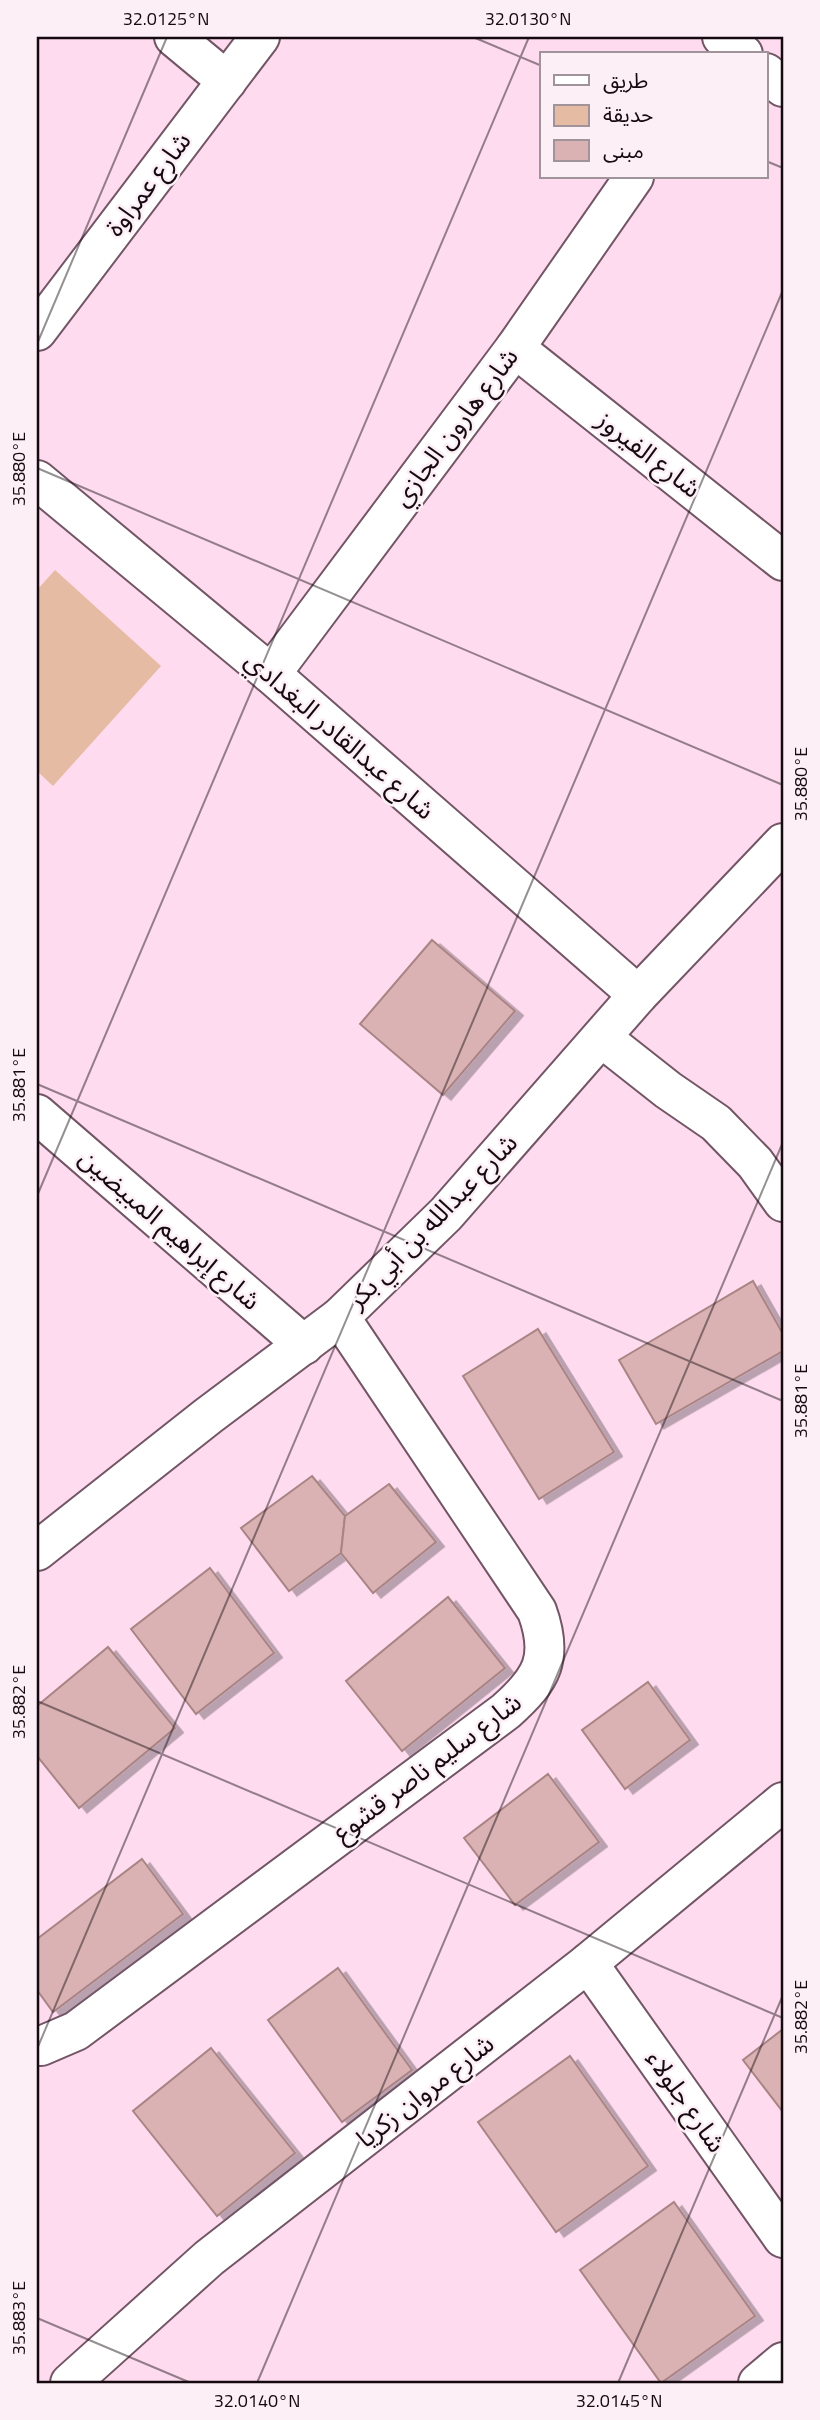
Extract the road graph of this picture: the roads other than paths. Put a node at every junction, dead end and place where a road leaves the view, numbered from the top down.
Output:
1 (174, 37) edge
2 (260, 37) edge
3 (768, 75) edge
4 (227, 81) junction
5 (783, 88) edge
6 (633, 178) edge
7 (37, 331) edge
8 (515, 348) junction
9 (42, 496) edge
10 (783, 561) edge
11 (271, 674) junction
12 (783, 844) edge
13 (638, 995) junction
14 (602, 1038) junction
15 (37, 1114) edge
16 (783, 1202) edge
17 (340, 1317) junction
18 (304, 1345) junction
19 (37, 1551) edge
20 (783, 1802) edge
21 (588, 1964) junction
22 (37, 2045) edge
23 (783, 2238) edge
24 (783, 2362) edge
25 (70, 2383) edge
26 (758, 2383) edge

1 - 4 street
2 - 4 street, شارع عمراوة
3 - 5 street
4 - 7 street, شارع عمراوة
6 - 8 street, شارع هارون الجازي
8 - 10 street, شارع الفيروز
8 - 11 street, شارع هارون الجازي
9 - 11 street, شارع عبدالقادر البغدادي
11 - 13 street, شارع عبدالقادر البغدادي
12 - 13 street, شارع عبدالله بن أبي بكر
13 - 14 street, شارع عبدالله بن أبي بكر
14 - 16 street
14 - 17 street, شارع عبدالله بن أبي بكر
15 - 18 street, شارع إبراهيم المبيضين
17 - 18 street, شارع عبدالله بن أبي بكر
17 - 22 street, شارع سليم ناصر قشوع
18 - 19 street, شارع عبدالله بن أبي بكر
20 - 21 street, شارع مروان زكريا
21 - 23 street, شارع جلولاء
21 - 25 street, شارع مروان زكريا
24 - 26 street

